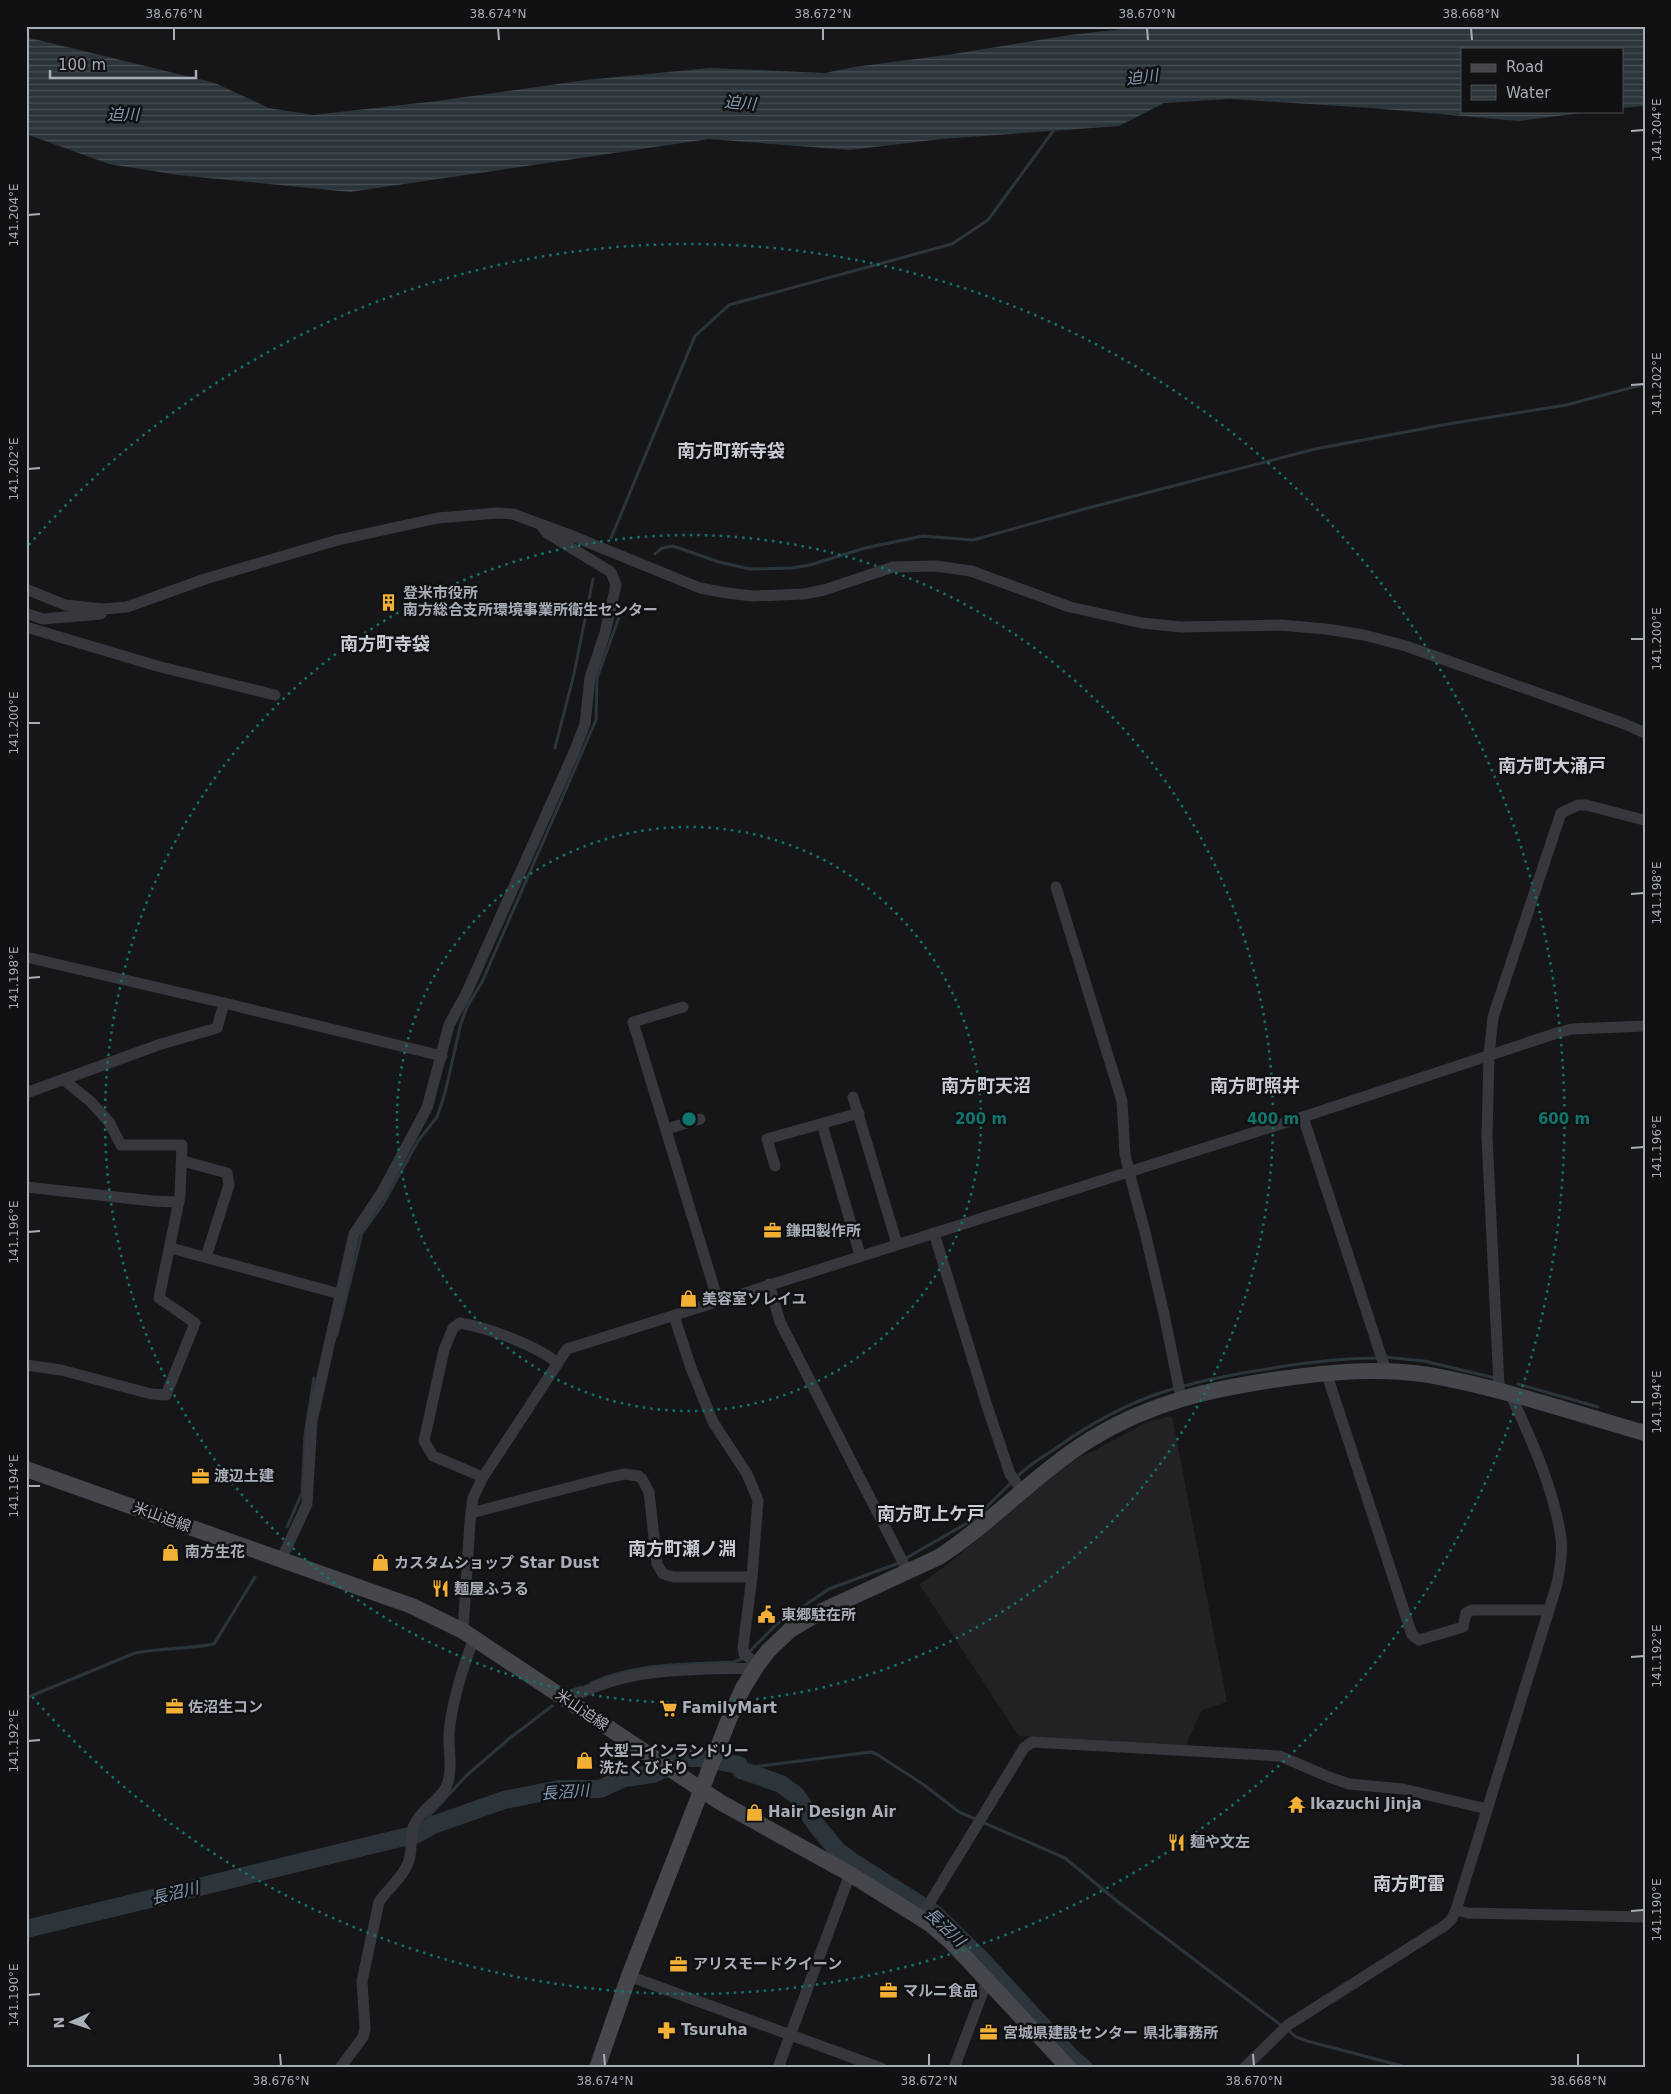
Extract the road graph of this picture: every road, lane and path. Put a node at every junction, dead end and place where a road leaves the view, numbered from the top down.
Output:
1 (538, 522) junction
2 (26, 589) edge
3 (127, 607) junction
4 (27, 615) edge
5 (26, 627) edge
6 (275, 695) dead end
7 (1645, 733) edge
8 (1644, 820) edge
9 (1056, 887) dead end
10 (26, 957) edge
11 (224, 1003) junction
12 (683, 1007) dead end
13 (1645, 1026) edge
14 (442, 1056) junction
15 (1489, 1056) junction
16 (64, 1080) junction
17 (26, 1093) edge
18 (853, 1096) dead end
19 (859, 1113) junction
20 (1303, 1117) junction
21 (700, 1119) dead end
22 (822, 1124) junction
23 (667, 1129) junction
24 (183, 1161) junction
25 (775, 1166) dead end
26 (1129, 1172) junction
27 (26, 1187) edge
28 (179, 1202) junction
29 (934, 1233) junction
30 (897, 1244) junction
31 (171, 1248) junction
32 (860, 1255) junction
33 (206, 1257) junction
34 (769, 1284) junction
35 (340, 1294) junction
36 (718, 1301) junction
37 (674, 1316) junction
38 (1384, 1362) junction
39 (558, 1363) junction
40 (26, 1365) edge
41 (1326, 1372) junction
42 (1179, 1390) junction
43 (1511, 1395) junction
44 (1645, 1433) edge
45 (26, 1469) edge
46 (483, 1477) junction
47 (1017, 1484) junction
48 (471, 1513) junction
49 (278, 1559) junction
50 (904, 1565) junction
51 (752, 1577) junction
52 (1549, 1610) junction
53 (469, 1634) junction
54 (751, 1661) junction
55 (567, 1700) junction
56 (702, 1790) junction
57 (1487, 1808) junction
58 (850, 1874) junction
59 (1456, 1910) junction
60 (925, 1912) junction
61 (1645, 1917) edge
62 (629, 1976) junction
63 (987, 1981) junction
64 (789, 2034) junction
65 (340, 2068) edge
66 (596, 2068) edge
67 (778, 2068) edge
68 (881, 2068) edge
69 (954, 2068) edge
70 (1069, 2068) edge
71 (1244, 2068) edge

1 - 3 street
1 - 7 street
1 - 14 street
2 - 3 street
3 - 4 street
5 - 6 street
8 - 15 street
9 - 26 street
10 - 11 street
11 - 14 street
11 - 16 street
12 - 23 street
13 - 15 street
14 - 35 street
15 - 20 street
15 - 43 street
16 - 17 street
16 - 24 street
18 - 19 street
19 - 22 street
19 - 30 street
20 - 26 street
20 - 38 street
21 - 23 street
22 - 25 street
22 - 32 street
23 - 36 street
24 - 28 street
24 - 33 street
26 - 29 street
26 - 42 street
27 - 28 street
28 - 31 street
29 - 30 street
29 - 47 street
30 - 32 street
31 - 33 street
31 - 40 street
32 - 34 street
33 - 35 street
34 - 36 street
34 - 50 street
35 - 49 street
36 - 37 street
37 - 39 street
37 - 51 street
38 - 41 street
38 - 43 street
39 - 46 street
39 - 46 street
41 - 42 street
41 - 52 street
42 - 47 street
43 - 44 street
43 - 52 street
45 - 49 street, 米山迫線
46 - 48 street
47 - 50 street
48 - 51 street
48 - 53 street
49 - 53 street, 米山迫線
50 - 54 street
51 - 54 street
52 - 57 street
53 - 55 street, 米山迫線
53 - 65 street
54 - 55 street
54 - 56 street
55 - 56 street, 米山迫線
56 - 58 street, 米山迫線
56 - 62 street
57 - 59 street
57 - 60 street
58 - 60 street, 米山迫線
58 - 64 street
59 - 61 street
59 - 71 street
60 - 63 street, 米山迫線
62 - 64 street
62 - 66 street
63 - 69 street
63 - 70 street, 米山迫線
64 - 67 street
64 - 68 street

